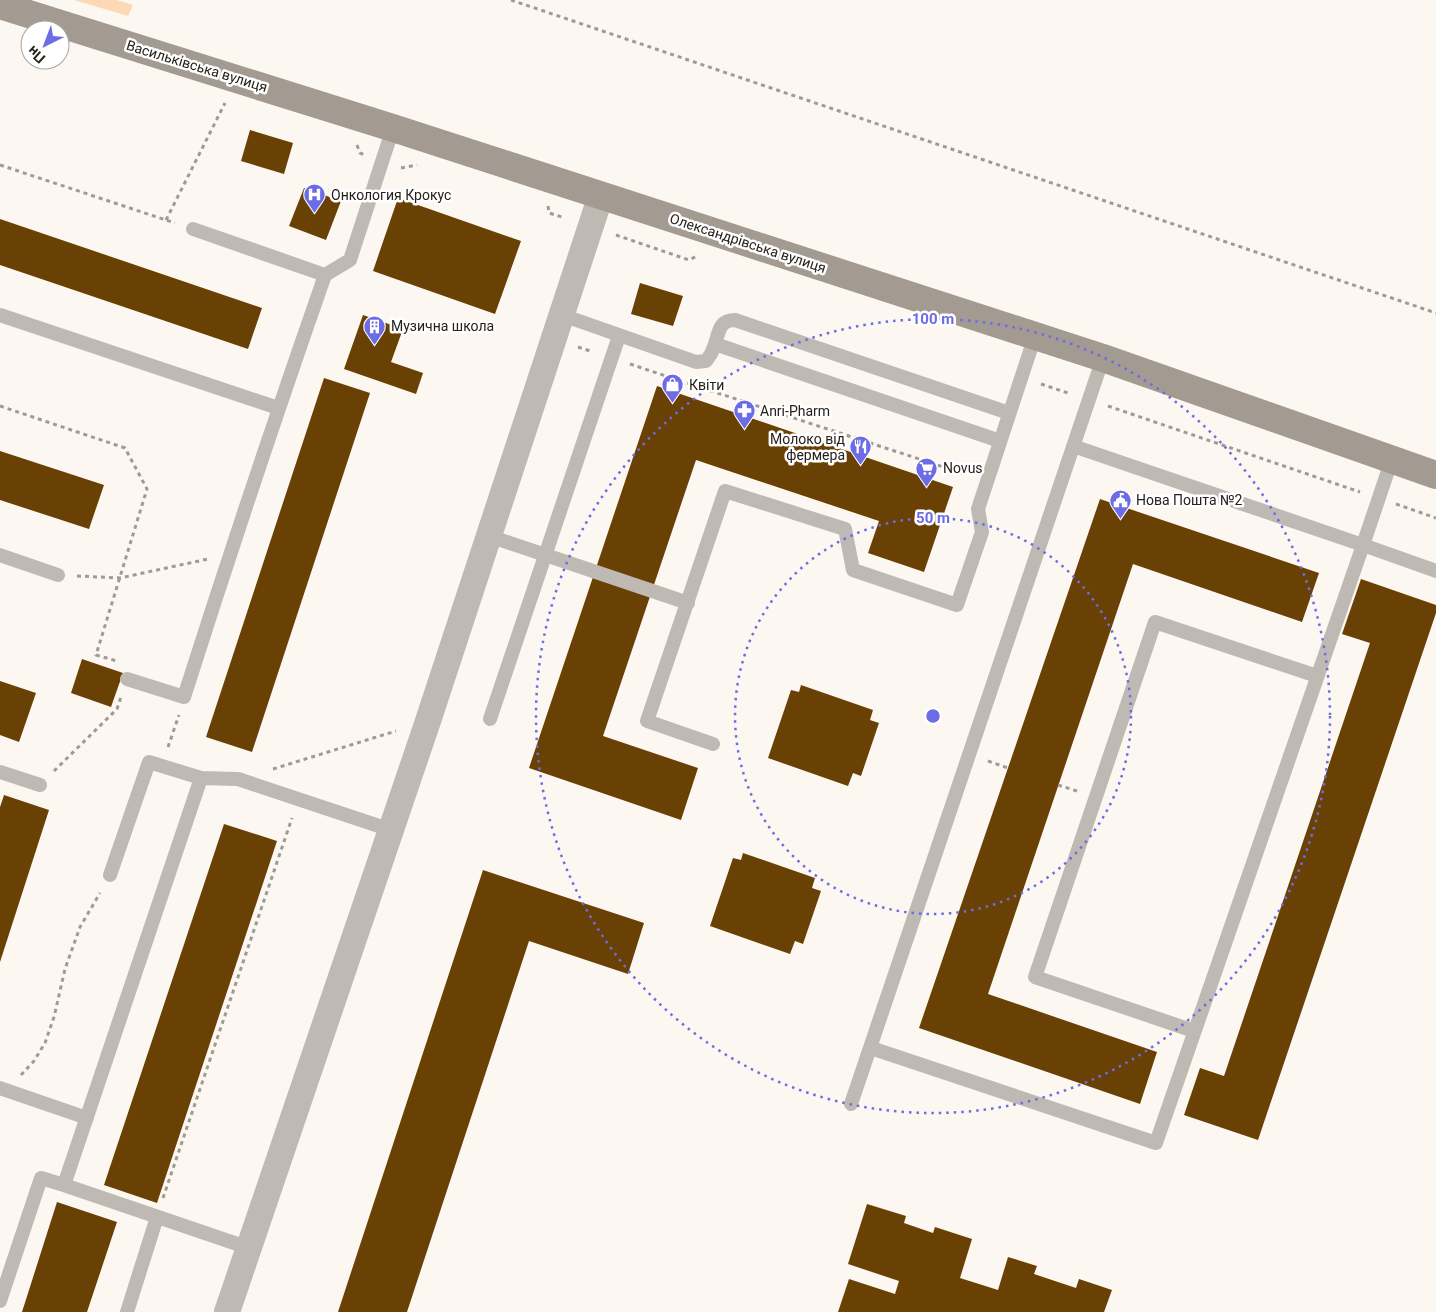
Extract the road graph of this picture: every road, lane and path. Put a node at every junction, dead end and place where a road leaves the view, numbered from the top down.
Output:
1 (511, 0) edge
2 (0, 5) edge
3 (227, 98) dead end
4 (393, 128) junction
5 (0, 165) edge
6 (601, 195) junction
7 (166, 220) junction
8 (193, 229) joint
9 (325, 275) junction
10 (1436, 313) edge
11 (0, 315) edge
12 (558, 327) junction
13 (619, 336) junction
14 (1034, 336) junction
15 (715, 344) junction
16 (612, 358) junction
17 (1102, 358) junction
18 (1021, 378) junction
19 (1089, 400) junction
20 (0, 406) edge
21 (278, 408) junction
22 (1009, 413) junction
23 (1000, 441) junction
24 (1073, 446) junction
25 (1392, 459) junction
26 (1436, 475) edge
27 (971, 476) dead end
28 (1379, 498) junction
29 (1436, 518) edge
30 (489, 536) junction
31 (1363, 545) junction
32 (230, 554) junction
33 (0, 555) edge
34 (545, 555) junction
35 (1436, 571) edge
36 (58, 575) joint
37 (120, 578) junction
38 (688, 603) junction
39 (1317, 676) junction
40 (127, 679) junction
41 (184, 698) junction
42 (490, 719) dead end
43 (428, 722) junction
44 (713, 744) dead end
45 (161, 766) junction
46 (0, 772) edge
47 (201, 778) junction
48 (238, 779) junction
49 (40, 785) joint
50 (298, 798) junction
51 (391, 830) junction
52 (110, 875) joint
53 (1194, 1031) junction
54 (871, 1048) junction
55 (3, 1089) edge
56 (851, 1104) dead end
57 (87, 1118) junction
58 (64, 1185) junction
59 (157, 1218) junction
60 (249, 1248) junction
61 (0, 1301) edge
62 (128, 1312) edge
63 (227, 1312) edge

1 - 10 path
2 - 4 street, Васильківська вулиця
3 - 7 path
4 - 6 street, Олександрівська вулиця
4 - 9 lane
5 - 7 path
6 - 12 street
6 - 14 street, Олександрівська вулиця
7 - 8 path
8 - 9 lane
9 - 21 lane
11 - 21 lane
12 - 13 lane
12 - 16 path
12 - 30 street
13 - 15 lane
13 - 16 lane
14 - 17 street, Олександрівська вулиця
14 - 18 lane
15 - 22 lane
15 - 23 lane
16 - 27 path
16 - 34 lane
17 - 19 lane
17 - 25 street, Олександрівська вулиця
18 - 19 path
18 - 22 lane
19 - 24 lane
19 - 28 path
20 - 37 path
21 - 32 lane
22 - 23 lane
23 - 38 lane
24 - 31 lane
24 - 54 lane
25 - 26 street, Олександрівська вулиця
25 - 28 lane
28 - 29 path
28 - 31 lane
30 - 34 lane
30 - 43 street
31 - 35 lane
31 - 39 lane
32 - 37 path
32 - 41 lane
33 - 36 lane
34 - 38 lane
34 - 42 lane
36 - 37 path
37 - 40 path
38 - 44 lane
39 - 53 lane
39 - 53 lane
40 - 41 lane
40 - 49 path
41 - 45 path
43 - 48 path
43 - 51 street
45 - 47 lane
45 - 52 lane
46 - 49 lane
47 - 48 lane
47 - 57 lane
48 - 50 lane
50 - 51 lane
50 - 59 path
51 - 60 street
52 - 55 path
53 - 54 lane
54 - 56 lane
55 - 57 lane
57 - 58 lane
58 - 59 lane
58 - 61 lane
59 - 60 lane
59 - 62 lane
60 - 63 street

